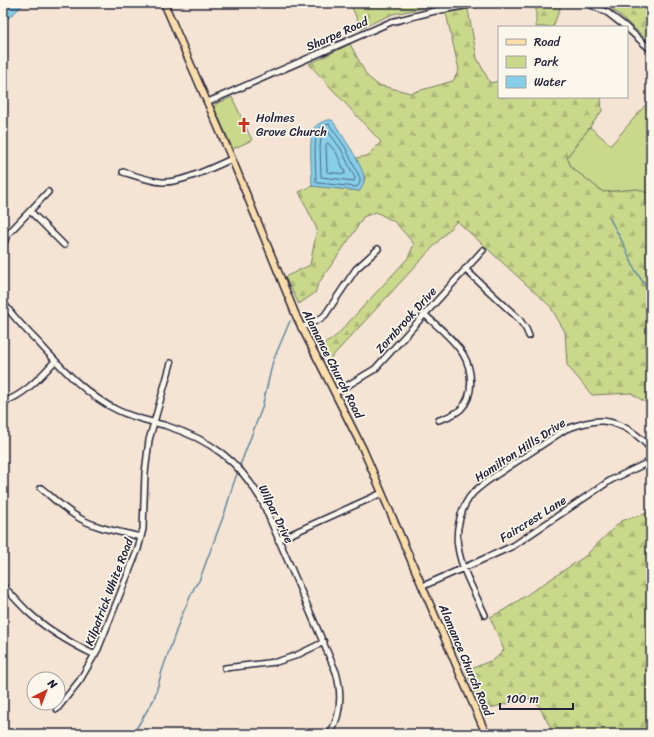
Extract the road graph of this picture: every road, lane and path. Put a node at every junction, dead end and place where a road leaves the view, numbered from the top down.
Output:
1 (164, 3) edge
2 (480, 3) edge
3 (586, 3) edge
4 (623, 26) edge
5 (628, 30) edge
6 (651, 50) edge
7 (208, 102) junction
8 (232, 159) junction
9 (123, 172) dead end
10 (48, 192) dead end
11 (30, 211) junction
12 (64, 244) dead end
13 (3, 245) edge
14 (378, 249) dead end
15 (483, 250) dead end
16 (465, 269) junction
17 (3, 302) edge
18 (424, 314) junction
19 (301, 328) junction
20 (529, 336) dead end
21 (56, 361) junction
22 (171, 363) dead end
23 (336, 393) junction
24 (3, 402) edge
25 (439, 420) dead end
26 (154, 423) junction
27 (651, 450) edge
28 (651, 461) edge
29 (41, 488) dead end
30 (382, 493) junction
31 (141, 538) junction
32 (278, 540) junction
33 (464, 567) junction
34 (3, 586) edge
35 (423, 586) junction
36 (485, 615) dead end
37 (324, 642) junction
38 (95, 655) junction
39 (225, 668) dead end
40 (66, 698) edge
41 (330, 734) edge
42 (486, 734) edge

1 - 7 main road, Alamance Church Road
2 - 7 street, Sharpe Road
3 - 4 street
5 - 6 street
7 - 8 main road, Alamance Church Road
8 - 9 street
8 - 19 main road, Alamance Church Road
10 - 11 street
11 - 12 street
11 - 13 street
14 - 19 street
15 - 16 street, Zornbrook Drive
16 - 18 street, Zornbrook Drive
16 - 20 street
17 - 21 street, Wilpar Drive
18 - 23 street, Zornbrook Drive
18 - 25 street
19 - 23 main road, Alamance Church Road
21 - 24 street
21 - 26 street, Wilpar Drive
22 - 26 street, Kilpatrick White Road
23 - 30 main road, Alamance Church Road
26 - 31 street, Kilpatrick White Road
26 - 32 street, Wilpar Drive
27 - 33 street, Hamilton Hills Drive
28 - 33 street, Faircrest Lane
29 - 31 street
30 - 32 street
30 - 35 main road, Alamance Church Road
31 - 38 street, Kilpatrick White Road
32 - 37 street, Wilpar Drive
33 - 35 street, Faircrest Lane
33 - 36 street, Hamilton Hills Drive
34 - 38 street
35 - 42 main road, Alamance Church Road
37 - 39 street
37 - 41 street, Wilpar Drive
38 - 40 street, Kilpatrick White Road

